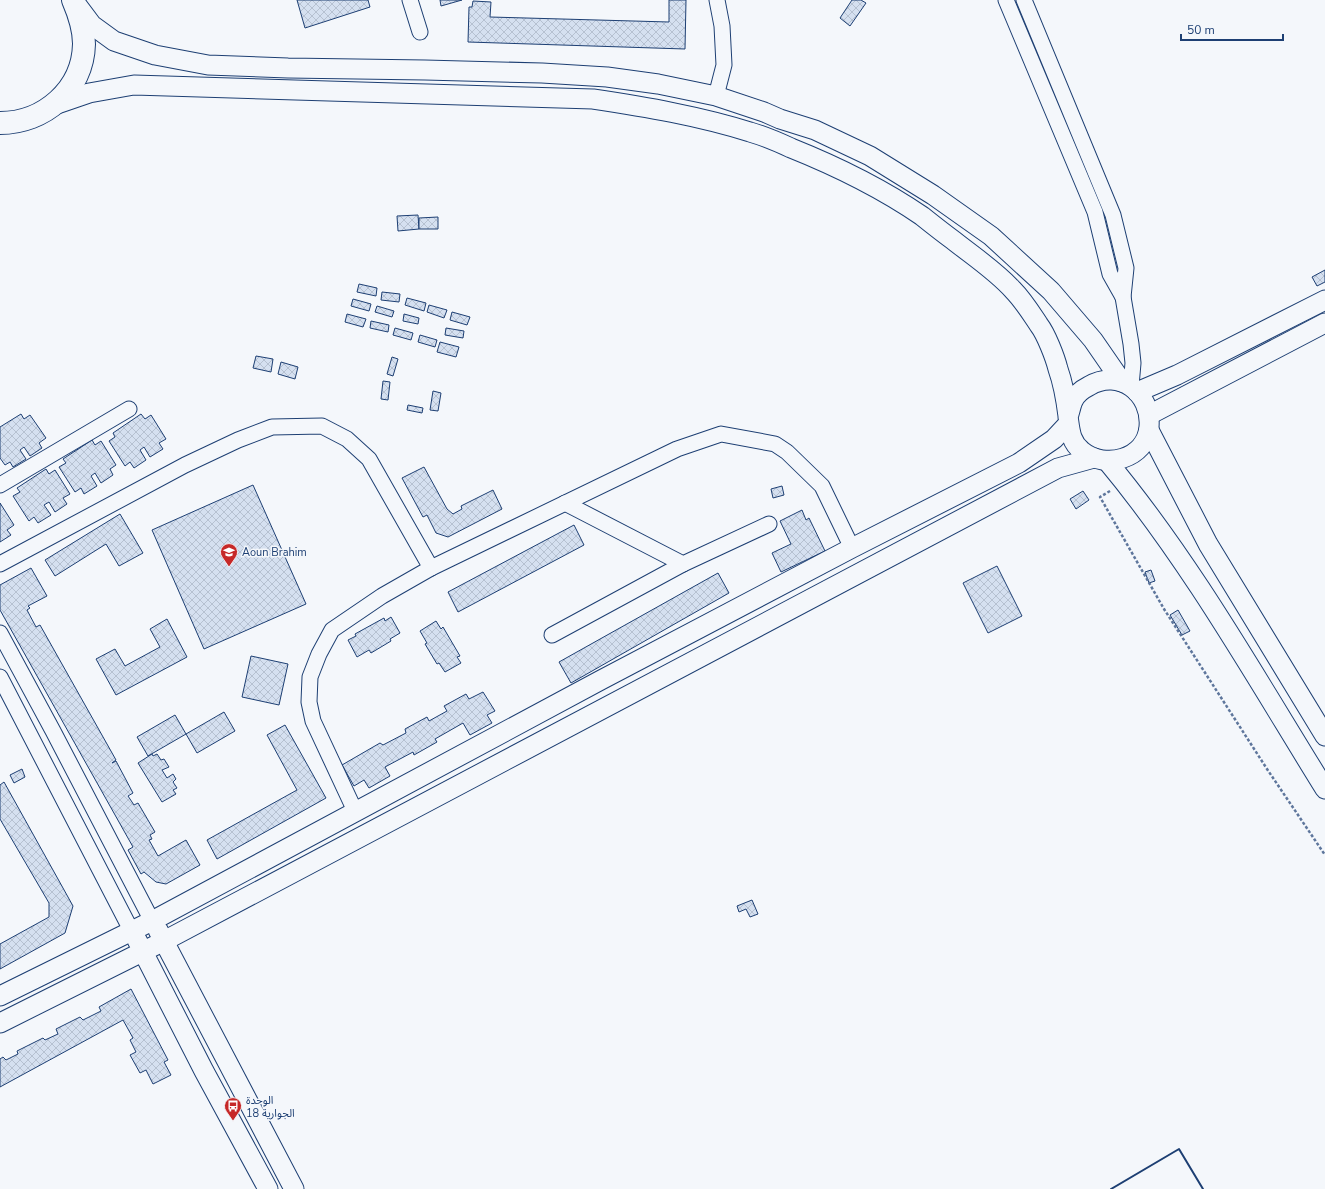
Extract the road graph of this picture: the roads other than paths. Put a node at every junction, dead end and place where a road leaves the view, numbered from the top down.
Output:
1 (73, 0) edge
2 (410, 0) edge
3 (717, 0) edge
4 (1006, 0) edge
5 (1024, 0) edge
6 (420, 32) dead end
7 (716, 96) junction
8 (54, 105) junction
9 (0, 123) edge
10 (1123, 296) junction
11 (1325, 300) edge
12 (1325, 323) edge
13 (1130, 386) junction
14 (129, 410) dead end
15 (1068, 421) junction
16 (1149, 423) junction
17 (1100, 460) junction
18 (0, 485) edge
19 (565, 503) junction
20 (769, 524) dead end
21 (852, 548) junction
22 (0, 564) edge
23 (683, 564) junction
24 (431, 568) junction
25 (0, 633) edge
26 (552, 635) dead end
27 (0, 677) edge
28 (1325, 736) edge
29 (1325, 789) edge
30 (355, 811) junction
31 (152, 921) junction
32 (131, 930) junction
33 (164, 941) junction
34 (144, 951) junction
35 (0, 996) edge
36 (0, 1024) edge
37 (268, 1189) edge
38 (294, 1189) edge

1 - 7 main road
1 - 8 highway
2 - 6 street
3 - 7 street
4 - 10 street
5 - 10 street
7 - 13 main road
8 - 9 highway
8 - 15 main road
10 - 13 street
11 - 13 main road
12 - 16 main road
13 - 15 main road
13 - 16 main road
14 - 18 street
15 - 17 main road
15 - 21 main road
16 - 17 main road
16 - 28 main road
17 - 29 main road
17 - 33 main road
19 - 21 street
19 - 23 street
19 - 24 street
20 - 23 street
21 - 30 main road
22 - 24 street
23 - 26 street
24 - 30 street
25 - 31 street
27 - 32 street
30 - 31 main road
31 - 32 main road
31 - 33 main road
32 - 34 main road
32 - 35 main road
33 - 34 main road
33 - 38 main road
34 - 36 main road
34 - 37 main road

